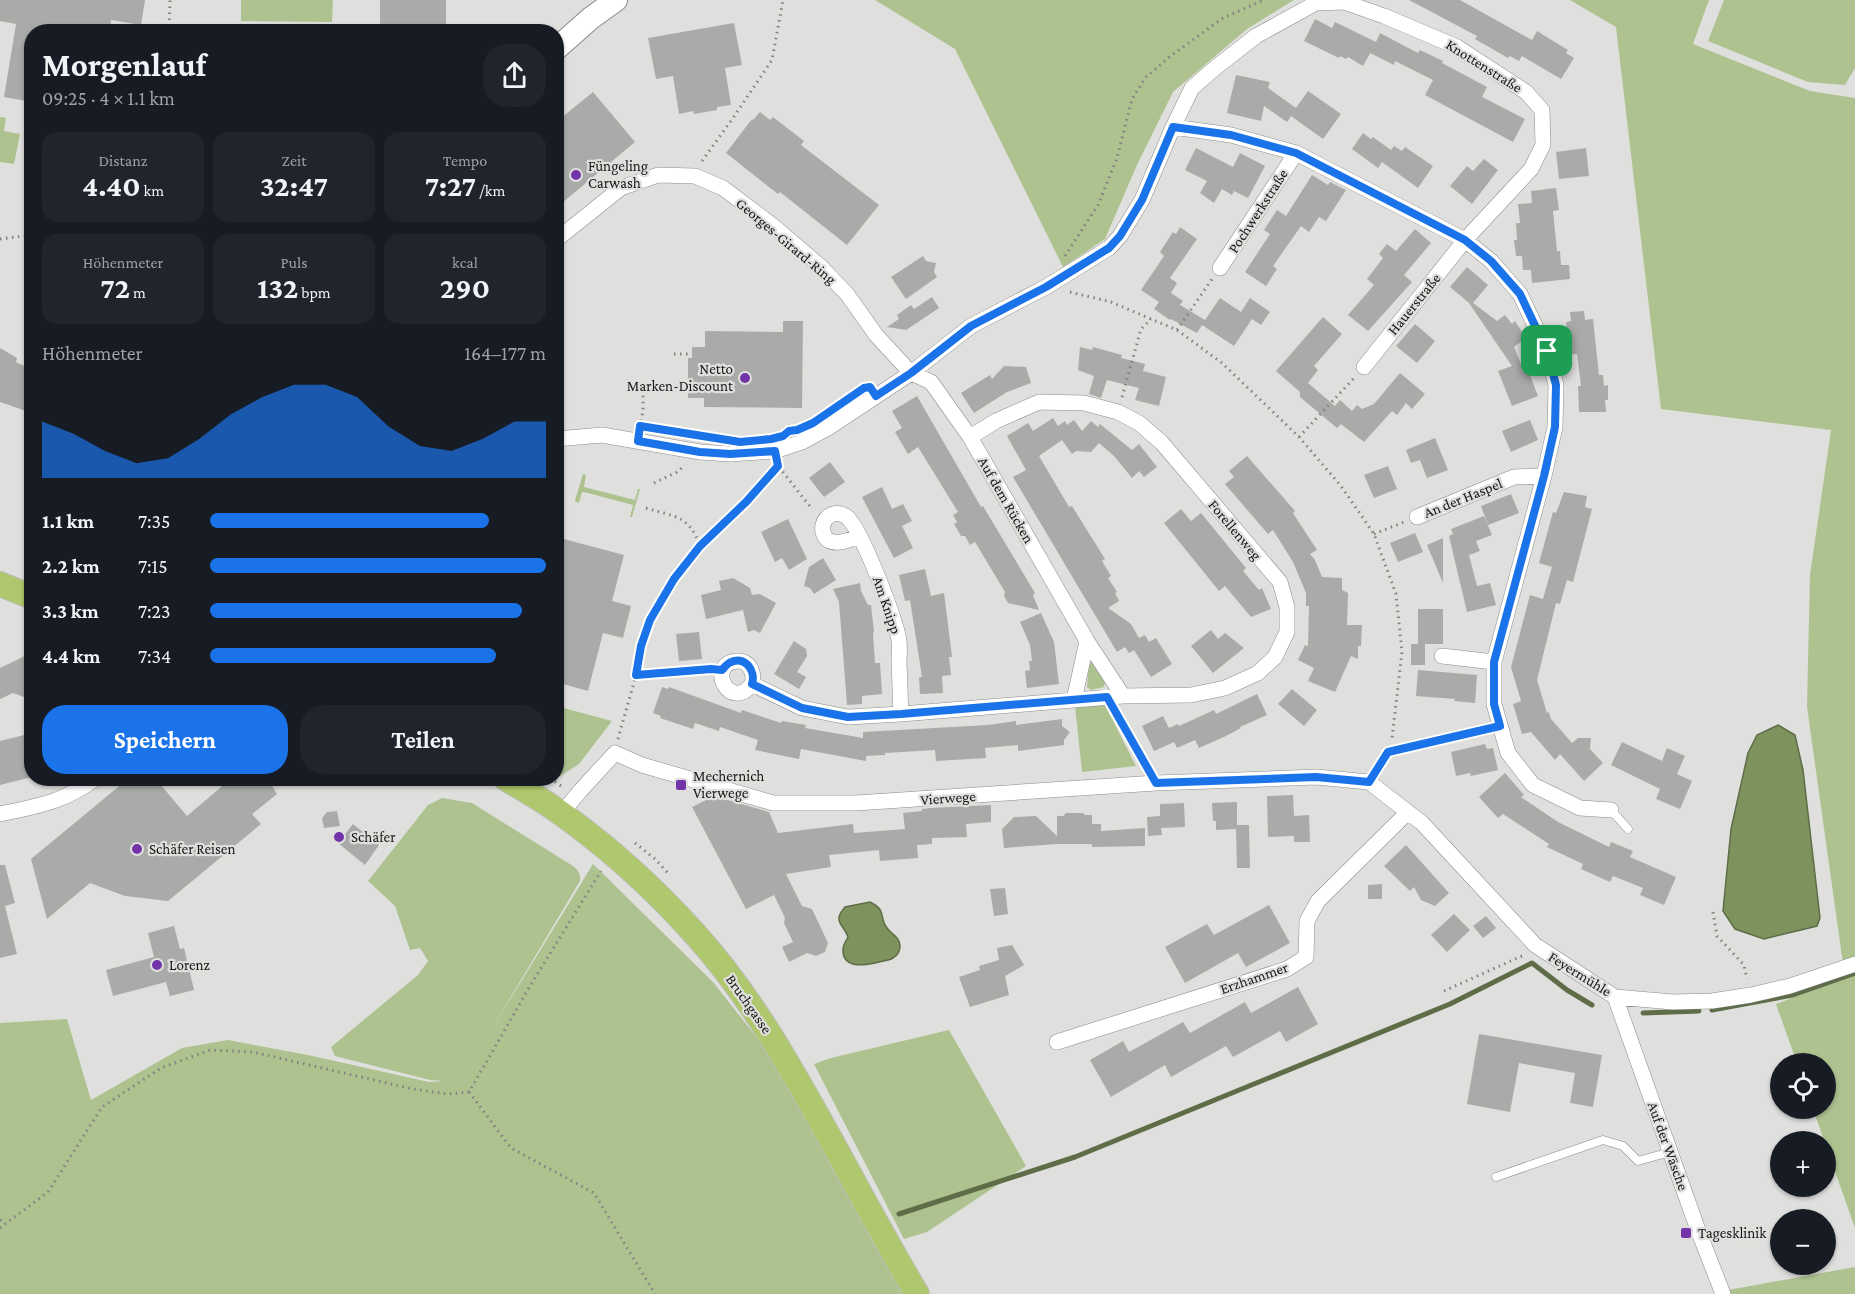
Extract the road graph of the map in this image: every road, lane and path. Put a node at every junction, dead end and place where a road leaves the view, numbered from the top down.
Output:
1 (170, 0) edge
2 (616, 0) edge
3 (783, 0) edge
4 (1264, 0) edge
5 (169, 24) edge
6 (564, 42) edge
7 (1173, 127) junction
8 (1296, 153) junction
9 (695, 176) junction
10 (564, 234) edge
11 (24, 236) edge
12 (0, 239) edge
13 (1465, 240) junction
14 (1063, 259) dead end
15 (1220, 268) joint
16 (1046, 287) junction
17 (1151, 319) junction
18 (1177, 330) junction
19 (674, 354) dead end
20 (692, 354) dead end
21 (1364, 367) joint
22 (911, 373) junction
23 (643, 384) dead end
24 (1118, 412) junction
25 (650, 428) dead end
26 (639, 433) junction
27 (970, 437) junction
28 (1299, 437) junction
29 (564, 438) edge
30 (700, 452) junction
31 (777, 458) junction
32 (1544, 476) junction
33 (654, 483) dead end
34 (646, 508) dead end
35 (1417, 517) joint
36 (825, 520) junction
37 (1374, 534) junction
38 (859, 536) junction
39 (700, 546) junction
40 (0, 584) edge
41 (24, 594) edge
42 (1087, 641) junction
43 (1442, 656) dead end
44 (1494, 662) junction
45 (722, 670) junction
46 (636, 675) junction
47 (752, 684) junction
48 (1123, 696) junction
49 (1107, 697) junction
50 (1074, 700) junction
51 (901, 714) junction
52 (1500, 726) junction
53 (1388, 752) joint
54 (615, 753) junction
55 (1369, 782) joint
56 (1156, 783) junction
57 (87, 786) edge
58 (517, 786) edge
59 (1611, 810) joint
60 (1408, 812) junction
61 (0, 814) edge
62 (561, 814) junction
63 (1628, 830) dead end
64 (615, 855) junction
65 (1713, 912) dead end
66 (1535, 945) junction
67 (1855, 964) edge
68 (1444, 991) dead end
69 (1751, 995) junction
70 (1615, 997) junction
71 (1057, 1042) dead end
72 (469, 1092) junction
73 (1670, 1152) junction
74 (1496, 1177) dead end
75 (0, 1220) edge
76 (5, 1223) junction
77 (0, 1228) edge
78 (655, 1294) edge
79 (917, 1294) edge
80 (1723, 1294) edge

1 - 5 path
2 - 6 main road
3 - 9 path
4 - 14 path
7 - 8 street
7 - 13 street, Knottenstraße
7 - 16 street, Knottenstraße
8 - 13 street
8 - 15 street, Pochwerkstraße
9 - 10 street, Georges-Girard-Ring
9 - 22 street, Georges-Girard-Ring
11 - 12 path
13 - 21 street, Hauerstraße
13 - 32 street
15 - 18 path
16 - 17 path
16 - 22 street, Knottenstraße
17 - 18 path
17 - 24 path
18 - 28 path
19 - 20 path
21 - 28 path
22 - 27 street, Auf dem Rücken
22 - 31 street
23 - 26 path
24 - 27 street, Forellenweg
24 - 48 street, Forellenweg
25 - 26 path
26 - 29 street
26 - 30 street
27 - 42 street, Auf dem Rücken
28 - 37 path
30 - 31 street
30 - 33 path
31 - 36 path
31 - 39 path
32 - 35 street, An der Haspel
32 - 44 street
34 - 39 path
35 - 37 path
36 - 38 street, Am Knipp
36 - 38 street
37 - 53 path
38 - 51 street, Am Knipp
39 - 46 path
40 - 41 main road
42 - 48 street, Auf dem Rücken
42 - 50 street
43 - 44 street
44 - 52 street
45 - 46 path
45 - 47 street
45 - 47 street
46 - 54 path
47 - 51 street
48 - 49 street, Forellenweg
49 - 50 street
49 - 56 path
50 - 51 street
52 - 53 lane
52 - 59 street
54 - 56 street, Vierwege
54 - 62 street
55 - 56 street, Vierwege
55 - 60 street, Feyermühle
57 - 61 street
58 - 62 main road, Bruchgasse
59 - 63 lane
60 - 66 street, Feyermühle
60 - 71 street, Erzhammer
62 - 64 main road, Bruchgasse
64 - 72 path
64 - 79 main road, Bruchgasse
65 - 69 path
66 - 68 path
66 - 70 street, Feyermühle
67 - 69 street, Feyermühle
69 - 70 street, Feyermühle
70 - 73 street, Auf der Wäsche
72 - 76 path
72 - 78 path
73 - 74 lane
73 - 80 street, Auf der Wäsche
75 - 76 path
76 - 77 path

